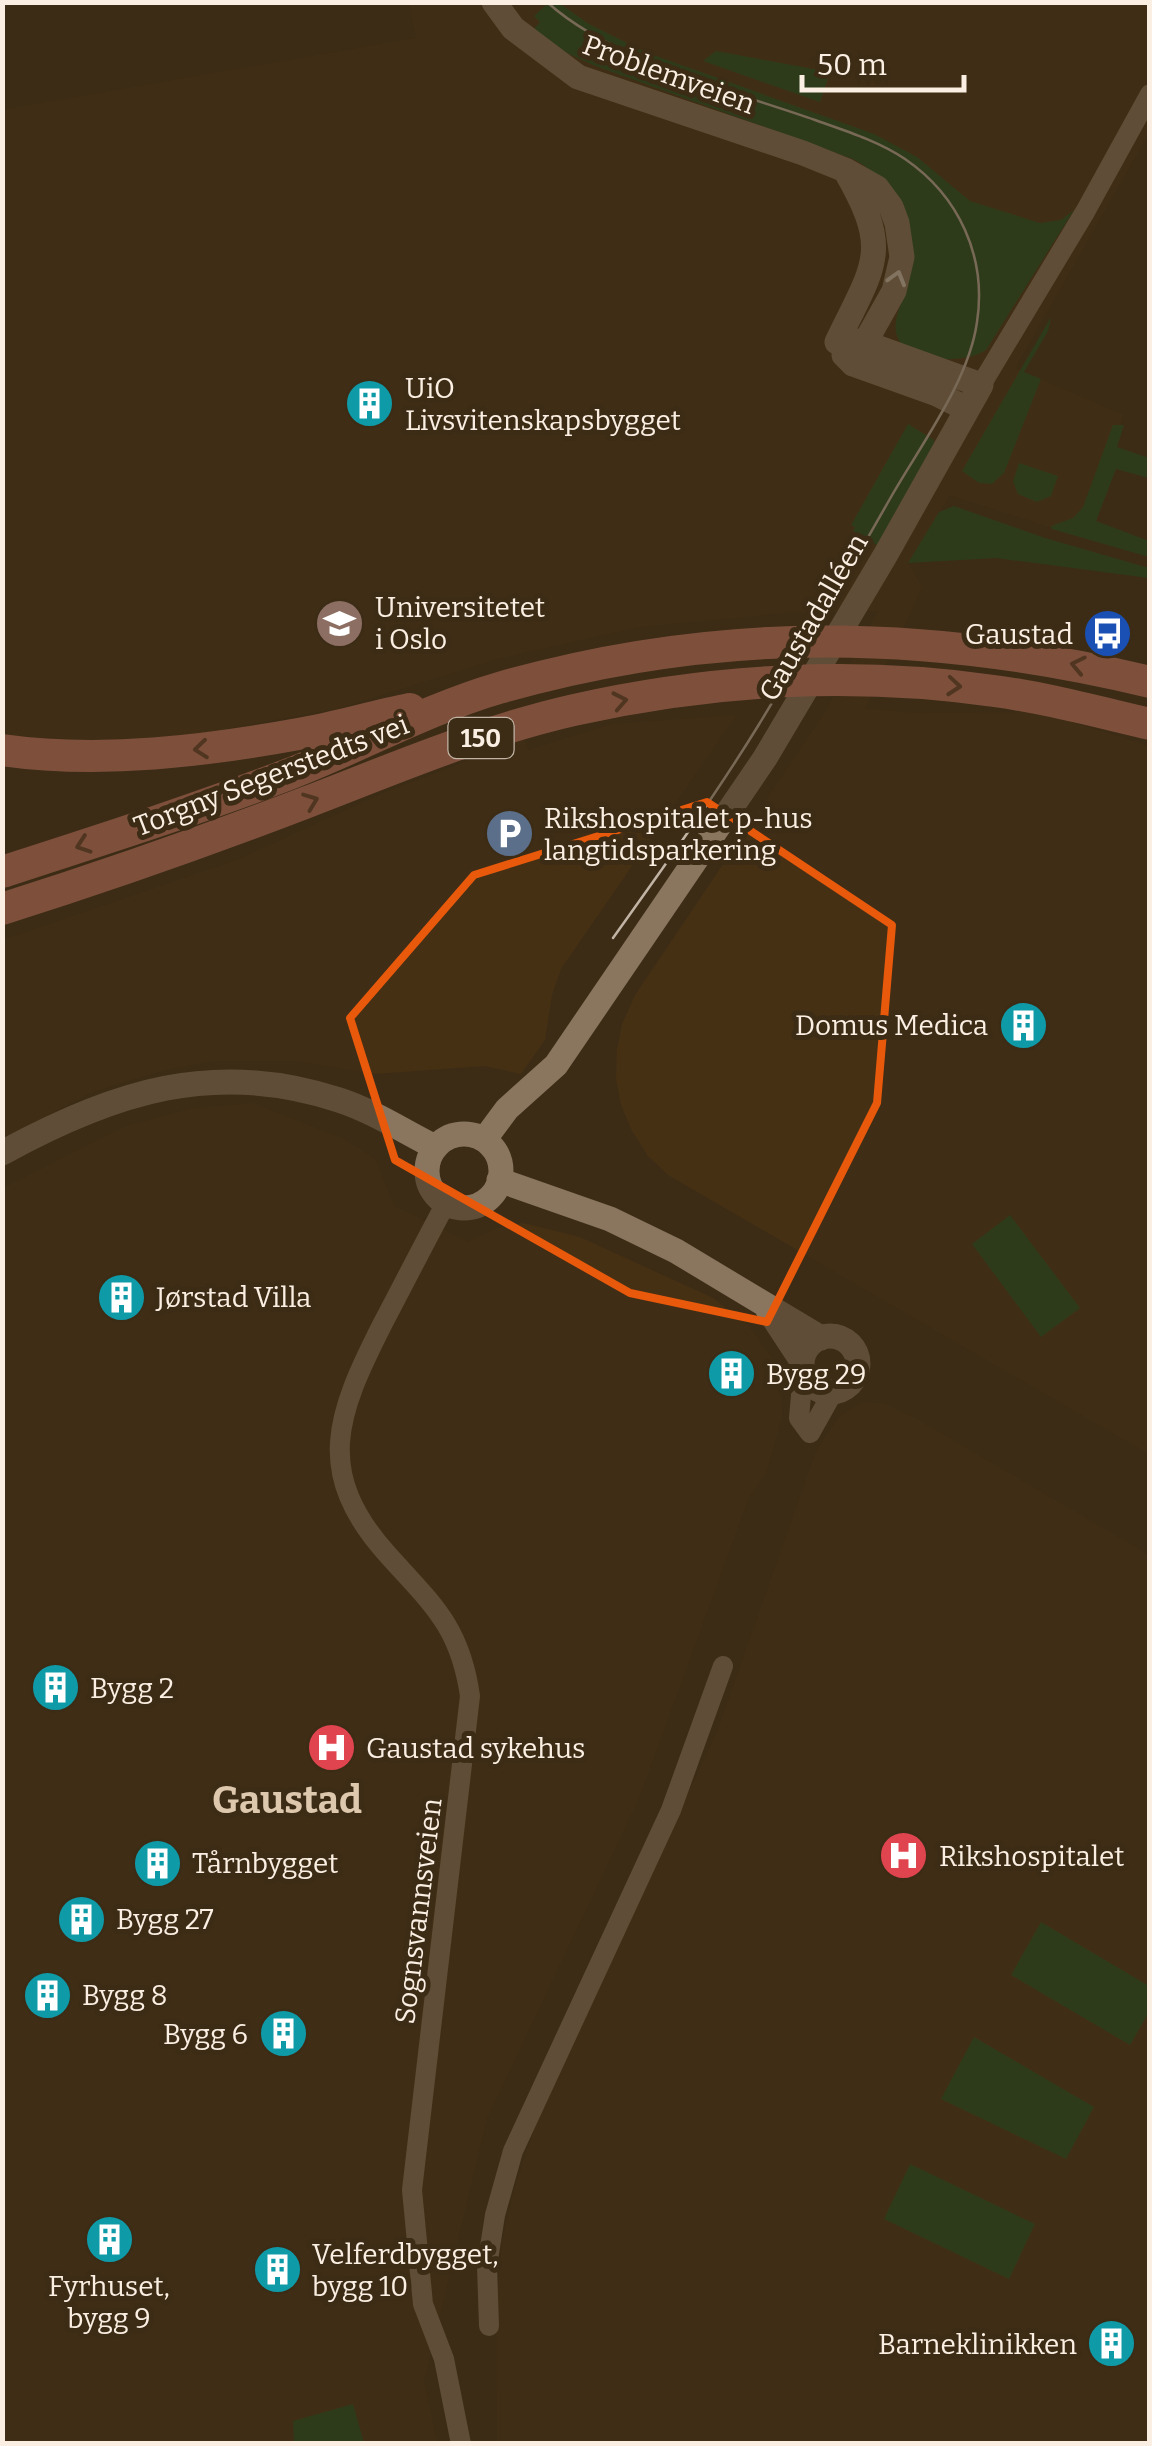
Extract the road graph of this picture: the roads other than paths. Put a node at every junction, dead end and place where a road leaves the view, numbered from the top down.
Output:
1 (494, 2) edge
2 (1150, 94) edge
3 (845, 170) junction
4 (859, 353) junction
5 (981, 385) junction
6 (967, 409) junction
7 (1150, 682) edge
8 (468, 698) junction
9 (1055, 701) junction
10 (1150, 724) edge
11 (1150, 739) edge
12 (2, 750) edge
13 (2, 872) edge
14 (2, 910) edge
15 (484, 1140) junction
16 (436, 1146) junction
17 (2, 1152) edge
18 (500, 1180) junction
19 (446, 1204) junction
20 (767, 1308) junction
21 (820, 1338) junction
22 (802, 1367) junction
23 (833, 1392) junction
24 (724, 1666) dead end
25 (489, 2326) dead end
26 (461, 2444) edge

1 - 3 street, Problemveien
2 - 5 street, Gaustadalléen
3 - 4 street
4 -> 3 street, Problemveien
4 - 5 street
4 - 6 street
5 - 6 street, Gaustadalléen
6 - 15 street, Gaustadalléen
7 -> 8 highway, Torgny Segerstedts vei / 150
8 -> 12 highway
8 -> 13 highway, Torgny Segerstedts vei / 150
9 - 10 highway, 150
9 - 11 highway
14 -> 9 highway, Torgny Segerstedts vei / 150
15 - 16 street
15 - 18 street
16 - 17 street
16 - 19 street
18 - 19 street
18 - 20 street
19 - 26 street, Sognsvannsveien
20 - 21 street
20 - 22 street
21 - 22 street
21 - 23 street
22 - 23 street
22 - 23 street
24 - 25 street

